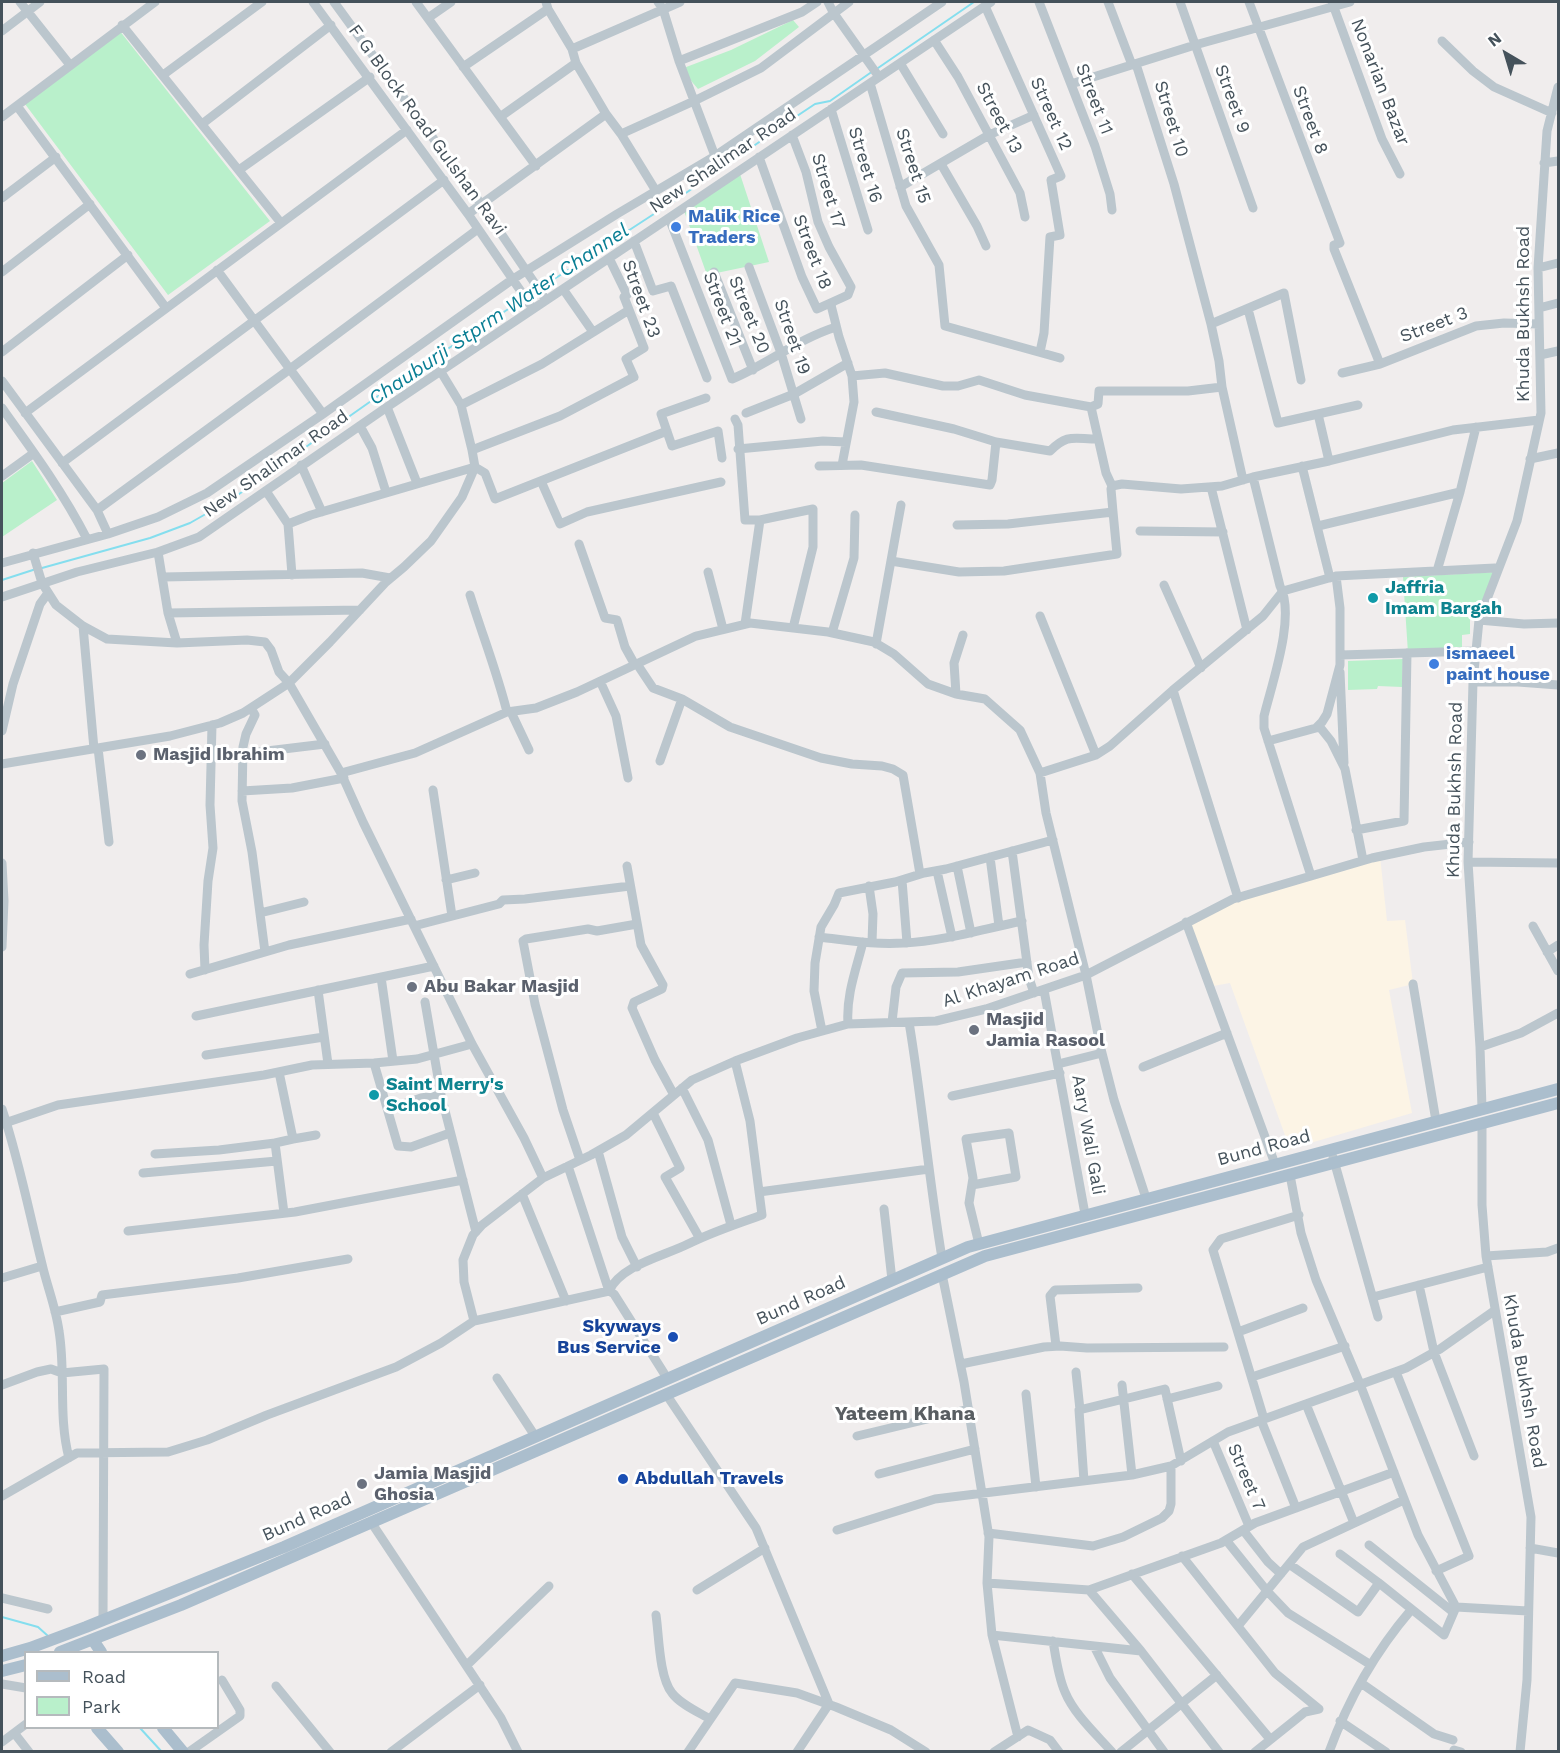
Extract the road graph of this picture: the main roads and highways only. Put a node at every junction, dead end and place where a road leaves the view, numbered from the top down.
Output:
1 (1558, 1089) edge
2 (1558, 1103) edge
3 (159, 1598) junction
4 (164, 1611) junction
5 (93, 1640) junction
6 (65, 1651) edge
7 (100, 1651) edge
8 (2, 1656) edge
9 (24, 1666) edge
10 (2, 1671) edge
11 (98, 1729) edge
12 (164, 1729) edge
13 (118, 1752) edge
14 (183, 1752) edge

1 - 3 main road, Bund Road
2 - 4 main road, Bund Road
3 - 4 main road
3 - 8 main road, Bund Road
4 - 5 main road, Bund Road
5 - 6 main road, Bund Road
5 - 7 main road
9 - 10 main road
11 - 13 main road
12 - 14 main road

